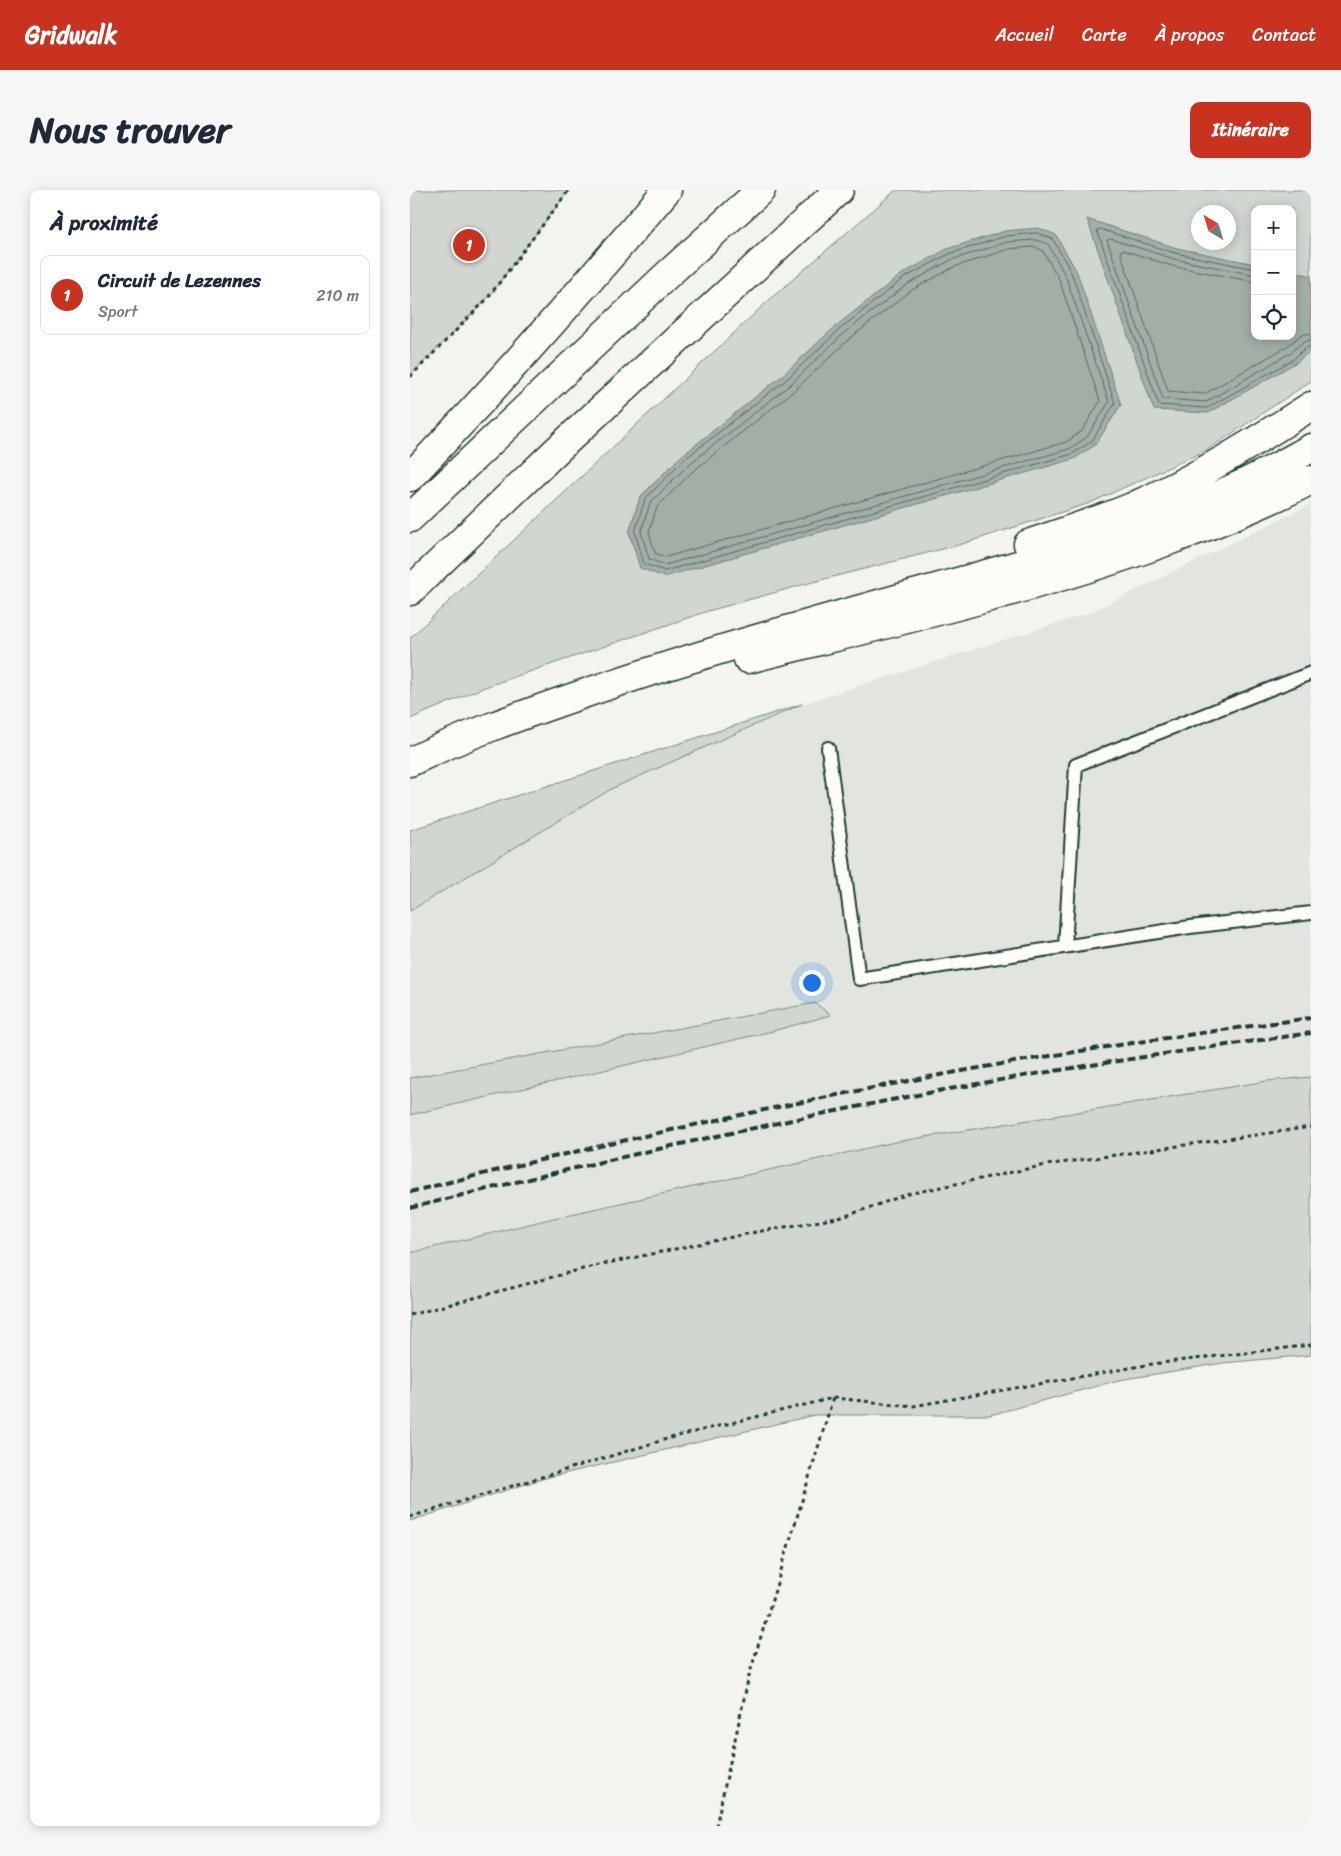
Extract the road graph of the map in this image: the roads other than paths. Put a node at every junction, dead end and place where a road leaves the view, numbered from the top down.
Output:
1 (667, 190) edge
2 (761, 190) edge
3 (839, 190) edge
4 (1311, 406) edge
5 (1311, 448) edge
6 (410, 477) edge
7 (1311, 480) edge
8 (410, 518) edge
9 (410, 590) edge
10 (1311, 673) edge
11 (500, 723) junction
12 (828, 748) dead end
13 (410, 762) edge
14 (1311, 913) edge
15 (1065, 947) junction

1 - 6 highway
2 - 8 highway
3 - 9 highway
4 - 11 highway
5 - 11 highway
7 - 11 highway
10 - 15 lane
11 - 13 highway
12 - 15 lane
14 - 15 lane

